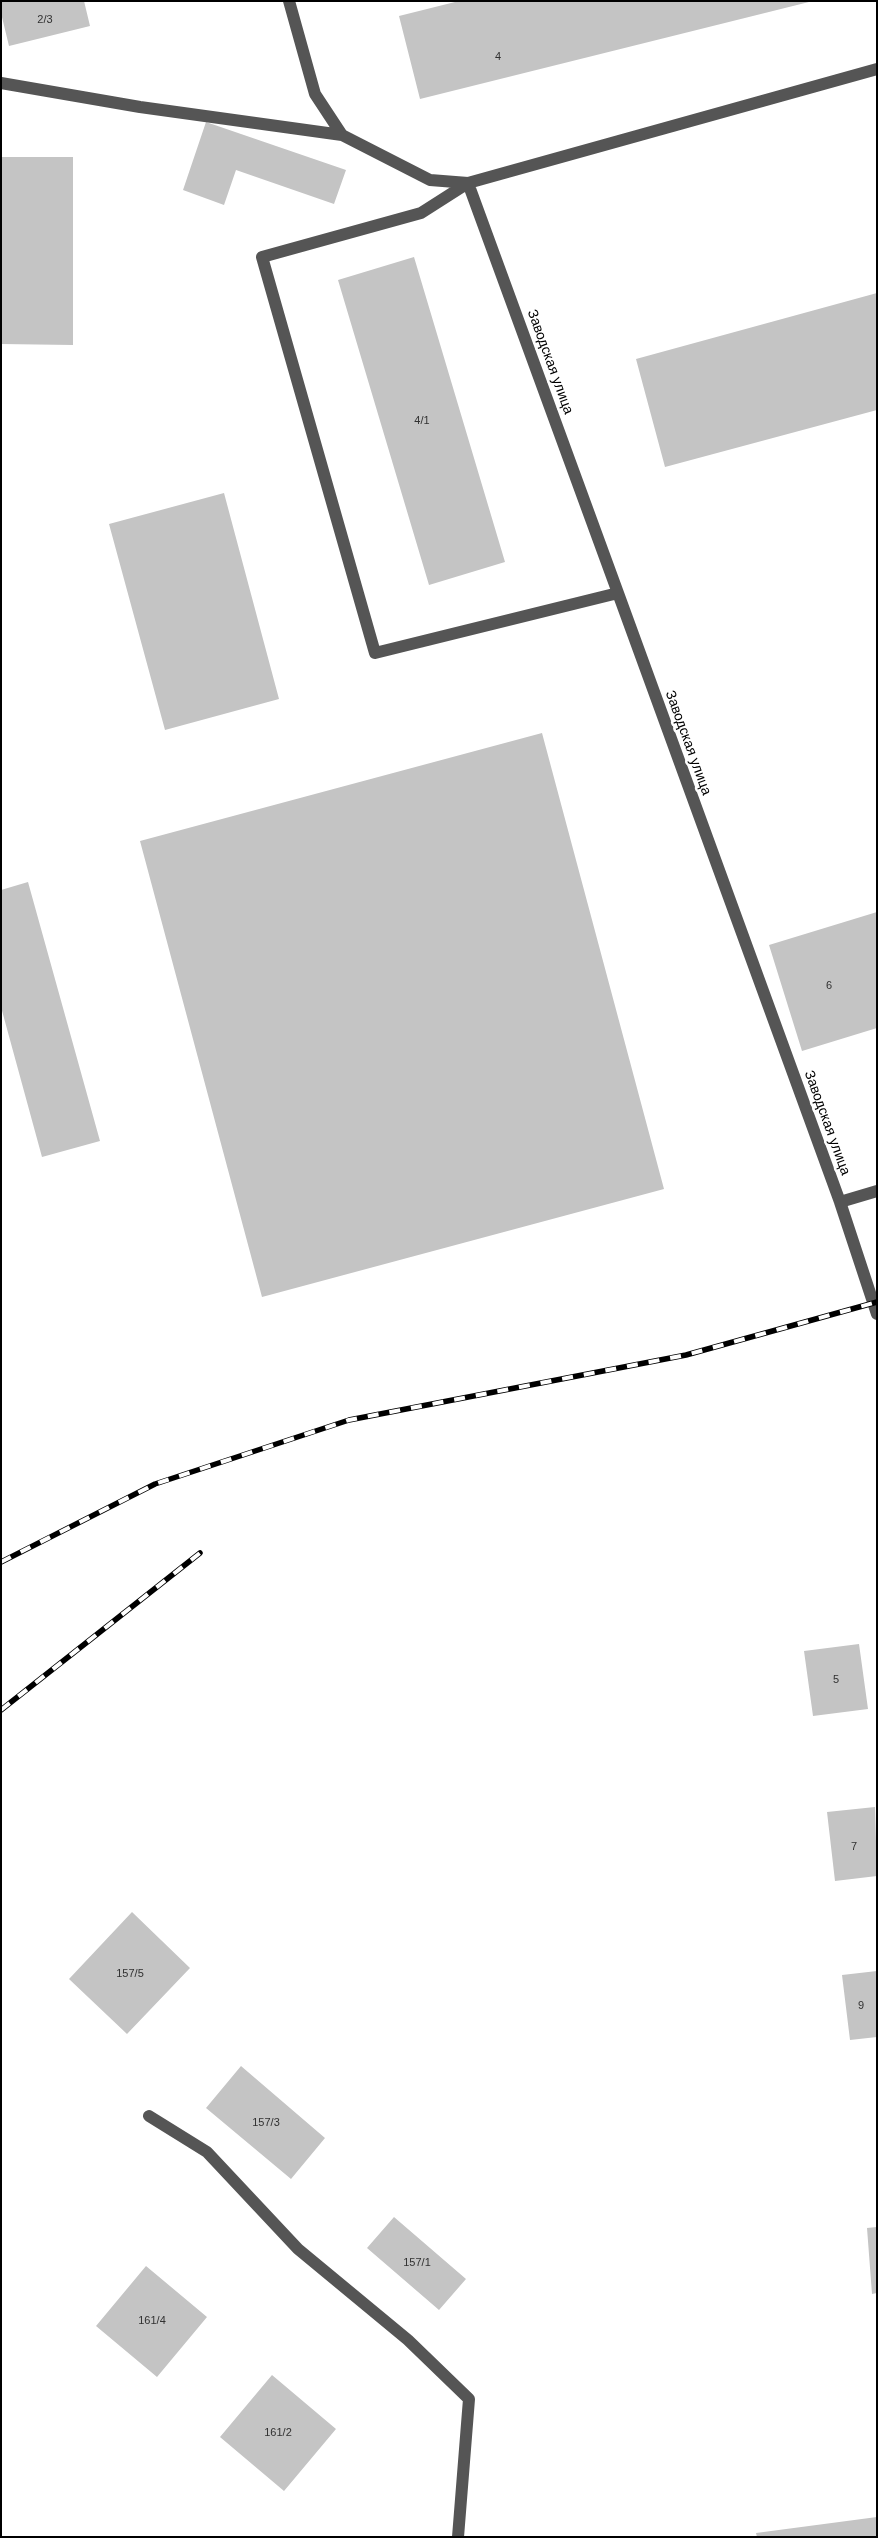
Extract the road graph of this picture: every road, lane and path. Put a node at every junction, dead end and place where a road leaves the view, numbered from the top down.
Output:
1 (289, 1) edge
2 (877, 69) edge
3 (1, 83) edge
4 (342, 135) junction
5 (468, 183) junction
6 (618, 593) junction
7 (877, 1191) edge
8 (840, 1202) junction
9 (877, 1314) edge
10 (149, 2116) dead end
11 (458, 2537) edge

1 - 4 street
2 - 5 street
3 - 4 street
4 - 5 street
5 - 6 street, Заводская улица
5 - 6 street
6 - 8 street, Заводская улица
7 - 8 street
8 - 9 street, Заводская улица
10 - 11 street

